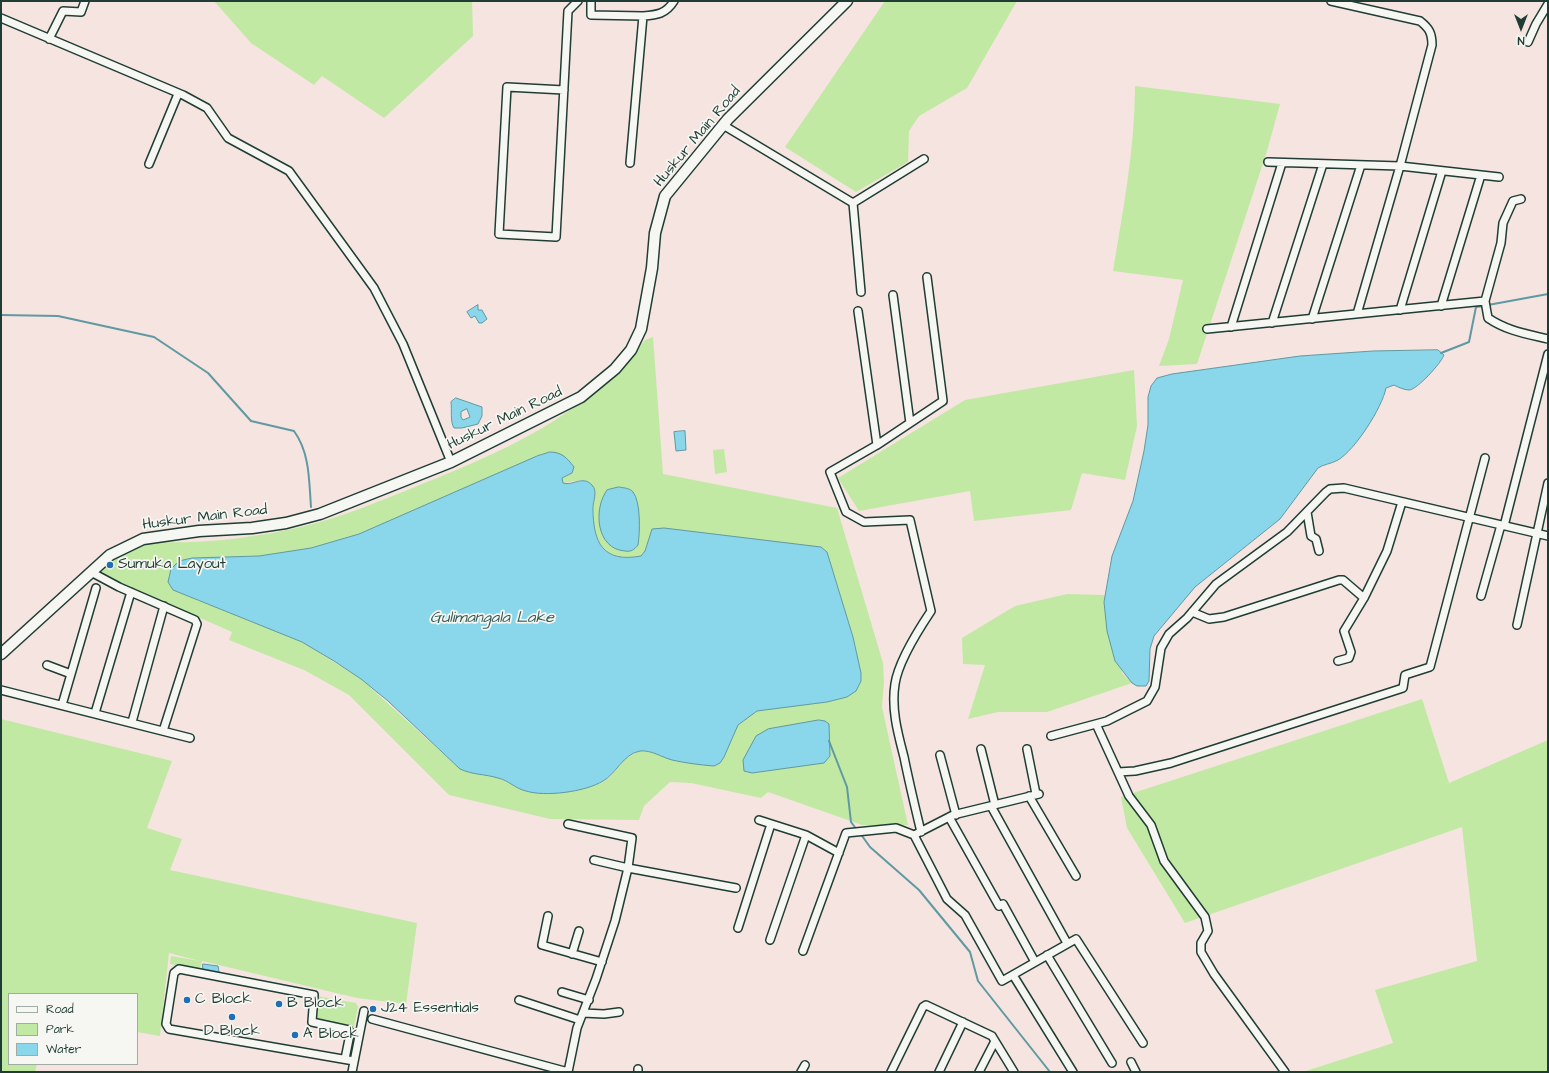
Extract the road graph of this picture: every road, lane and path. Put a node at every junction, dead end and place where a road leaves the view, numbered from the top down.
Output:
1 (85, 1) edge
2 (578, 1) edge
3 (591, 1) edge
4 (674, 1) edge
5 (847, 1) edge
6 (1331, 1) edge
7 (1548, 4) edge
8 (643, 16) junction
9 (1, 18) edge
10 (49, 39) junction
11 (1528, 42) dead end
12 (564, 90) junction
13 (178, 94) junction
14 (723, 125) junction
15 (924, 159) dead end
16 (1268, 162) dead end
17 (630, 163) dead end
18 (1282, 163) junction
19 (149, 164) dead end
20 (1323, 164) junction
21 (1361, 165) junction
22 (1400, 166) junction
23 (1442, 171) junction
24 (1481, 175) junction
25 (1499, 177) dead end
26 (1521, 198) dead end
27 (853, 203) junction
28 (927, 277) dead end
29 (861, 292) dead end
30 (893, 295) dead end
31 (1485, 301) junction
32 (1441, 306) junction
33 (1400, 310) junction
34 (858, 311) dead end
35 (1357, 314) junction
36 (1312, 319) junction
37 (1272, 323) junction
38 (1232, 327) junction
39 (1207, 329) dead end
40 (1548, 339) edge
41 (1548, 354) edge
42 (910, 423) junction
43 (877, 444) junction
44 (1485, 458) dead end
45 (451, 462) junction
46 (1548, 483) edge
47 (1402, 502) junction
48 (1307, 512) junction
49 (1469, 518) junction
50 (1503, 525) junction
51 (1536, 533) junction
52 (1548, 536) edge
53 (1319, 551) dead end
54 (91, 572) junction
55 (96, 588) dead end
56 (131, 592) junction
57 (1481, 596) dead end
58 (1364, 598) junction
59 (164, 606) junction
60 (1192, 612) junction
61 (1517, 625) dead end
62 (1, 654) edge
63 (1338, 661) dead end
64 (47, 665) dead end
65 (71, 674) junction
66 (1, 690) edge
67 (62, 705) junction
68 (95, 713) junction
69 (132, 722) junction
70 (1096, 724) junction
71 (163, 731) junction
72 (1050, 736) dead end
73 (190, 738) dead end
74 (981, 749) dead end
75 (1027, 749) dead end
76 (940, 755) dead end
77 (1118, 772) junction
78 (1035, 795) junction
79 (993, 805) junction
80 (952, 816) junction
81 (759, 820) dead end
82 (568, 824) dead end
83 (771, 824) junction
84 (921, 832) junction
85 (806, 835) junction
86 (914, 835) junction
87 (838, 853) junction
88 (594, 860) dead end
89 (628, 868) junction
90 (1076, 876) dead end
91 (736, 888) dead end
92 (548, 916) dead end
93 (738, 928) dead end
94 (579, 931) dead end
95 (770, 940) dead end
96 (1068, 944) junction
97 (803, 951) dead end
98 (572, 954) junction
99 (1047, 955) junction
100 (602, 962) junction
101 (1035, 962) junction
102 (1013, 975) junction
103 (562, 992) dead end
104 (519, 1000) dead end
105 (589, 1000) junction
106 (364, 1011) dead end
107 (619, 1012) dead end
108 (582, 1017) junction
109 (372, 1019) dead end
110 (963, 1022) junction
111 (995, 1041) junction
112 (1143, 1043) dead end
113 (347, 1050) junction
114 (356, 1052) junction
115 (345, 1059) junction
116 (354, 1061) junction
117 (1131, 1062) dead end
118 (1112, 1063) dead end
119 (805, 1065) dead end
120 (352, 1072) edge
121 (568, 1072) edge
122 (801, 1072) edge
123 (891, 1072) edge
124 (939, 1072) edge
125 (979, 1072) edge
126 (1014, 1072) edge
127 (1073, 1072) edge
128 (1136, 1072) edge
129 (1285, 1072) edge

1 - 10 street
2 - 12 street
3 - 8 street
4 - 8 street
5 - 14 main road, Huskur Main Road
6 - 22 street
7 - 11 street
8 - 17 street
9 - 10 street
10 - 13 street
12 - 12 street
13 - 19 street
13 - 45 street
14 - 27 street
14 - 45 main road, Huskur Main Road
15 - 27 street
16 - 18 street
18 - 20 street
18 - 38 street
20 - 21 street
20 - 37 street
21 - 22 street
21 - 36 street
22 - 23 street
22 - 35 street
23 - 24 street
23 - 33 street
24 - 25 street
24 - 32 street
26 - 31 street
27 - 29 street
28 - 42 street
30 - 42 street
31 - 32 street
31 - 40 street
32 - 33 street
33 - 35 street
34 - 43 street
35 - 36 street
36 - 37 street
37 - 38 street
38 - 39 street
41 - 50 street
42 - 43 street
43 - 84 street
44 - 49 street
45 - 54 main road, Huskur Main Road
46 - 51 street
47 - 48 street
47 - 49 street
47 - 58 street
48 - 53 street
48 - 60 street
49 - 50 street
49 - 77 street
50 - 51 street
50 - 57 street
51 - 52 street
51 - 61 street
54 - 56 street
54 - 62 main road, Huskur Main Road
55 - 65 street
56 - 59 street
56 - 68 street
58 - 60 street
58 - 63 street
59 - 69 street
59 - 71 street
60 - 70 street
64 - 65 street
65 - 67 street
66 - 67 street
67 - 68 street
68 - 69 street
69 - 71 street
70 - 72 street
70 - 77 street
71 - 73 street
74 - 79 street
75 - 78 street
76 - 80 street
77 - 129 street
78 - 79 street
78 - 90 street
79 - 80 street
79 - 96 street
80 - 84 street
80 - 101 street
81 - 83 street
82 - 89 street
83 - 85 street
83 - 93 street
84 - 86 street
85 - 87 street
85 - 95 street
86 - 87 street
86 - 102 street
87 - 97 street
88 - 89 street
89 - 91 street
89 - 100 street
92 - 98 street
94 - 98 street
96 - 99 street
96 - 112 street
98 - 100 street
99 - 101 street
99 - 118 street
100 - 105 street
101 - 102 street
102 - 127 street
103 - 105 street
104 - 108 street
105 - 108 street
106 - 114 street
107 - 108 street
108 - 121 street
109 - 121 street
110 - 111 street
110 - 123 street
110 - 124 street
111 - 125 street
111 - 126 street
113 - 114 street
113 - 115 street
113 - 115 street
114 - 116 street
115 - 116 street
116 - 120 street
117 - 128 street
119 - 122 street

